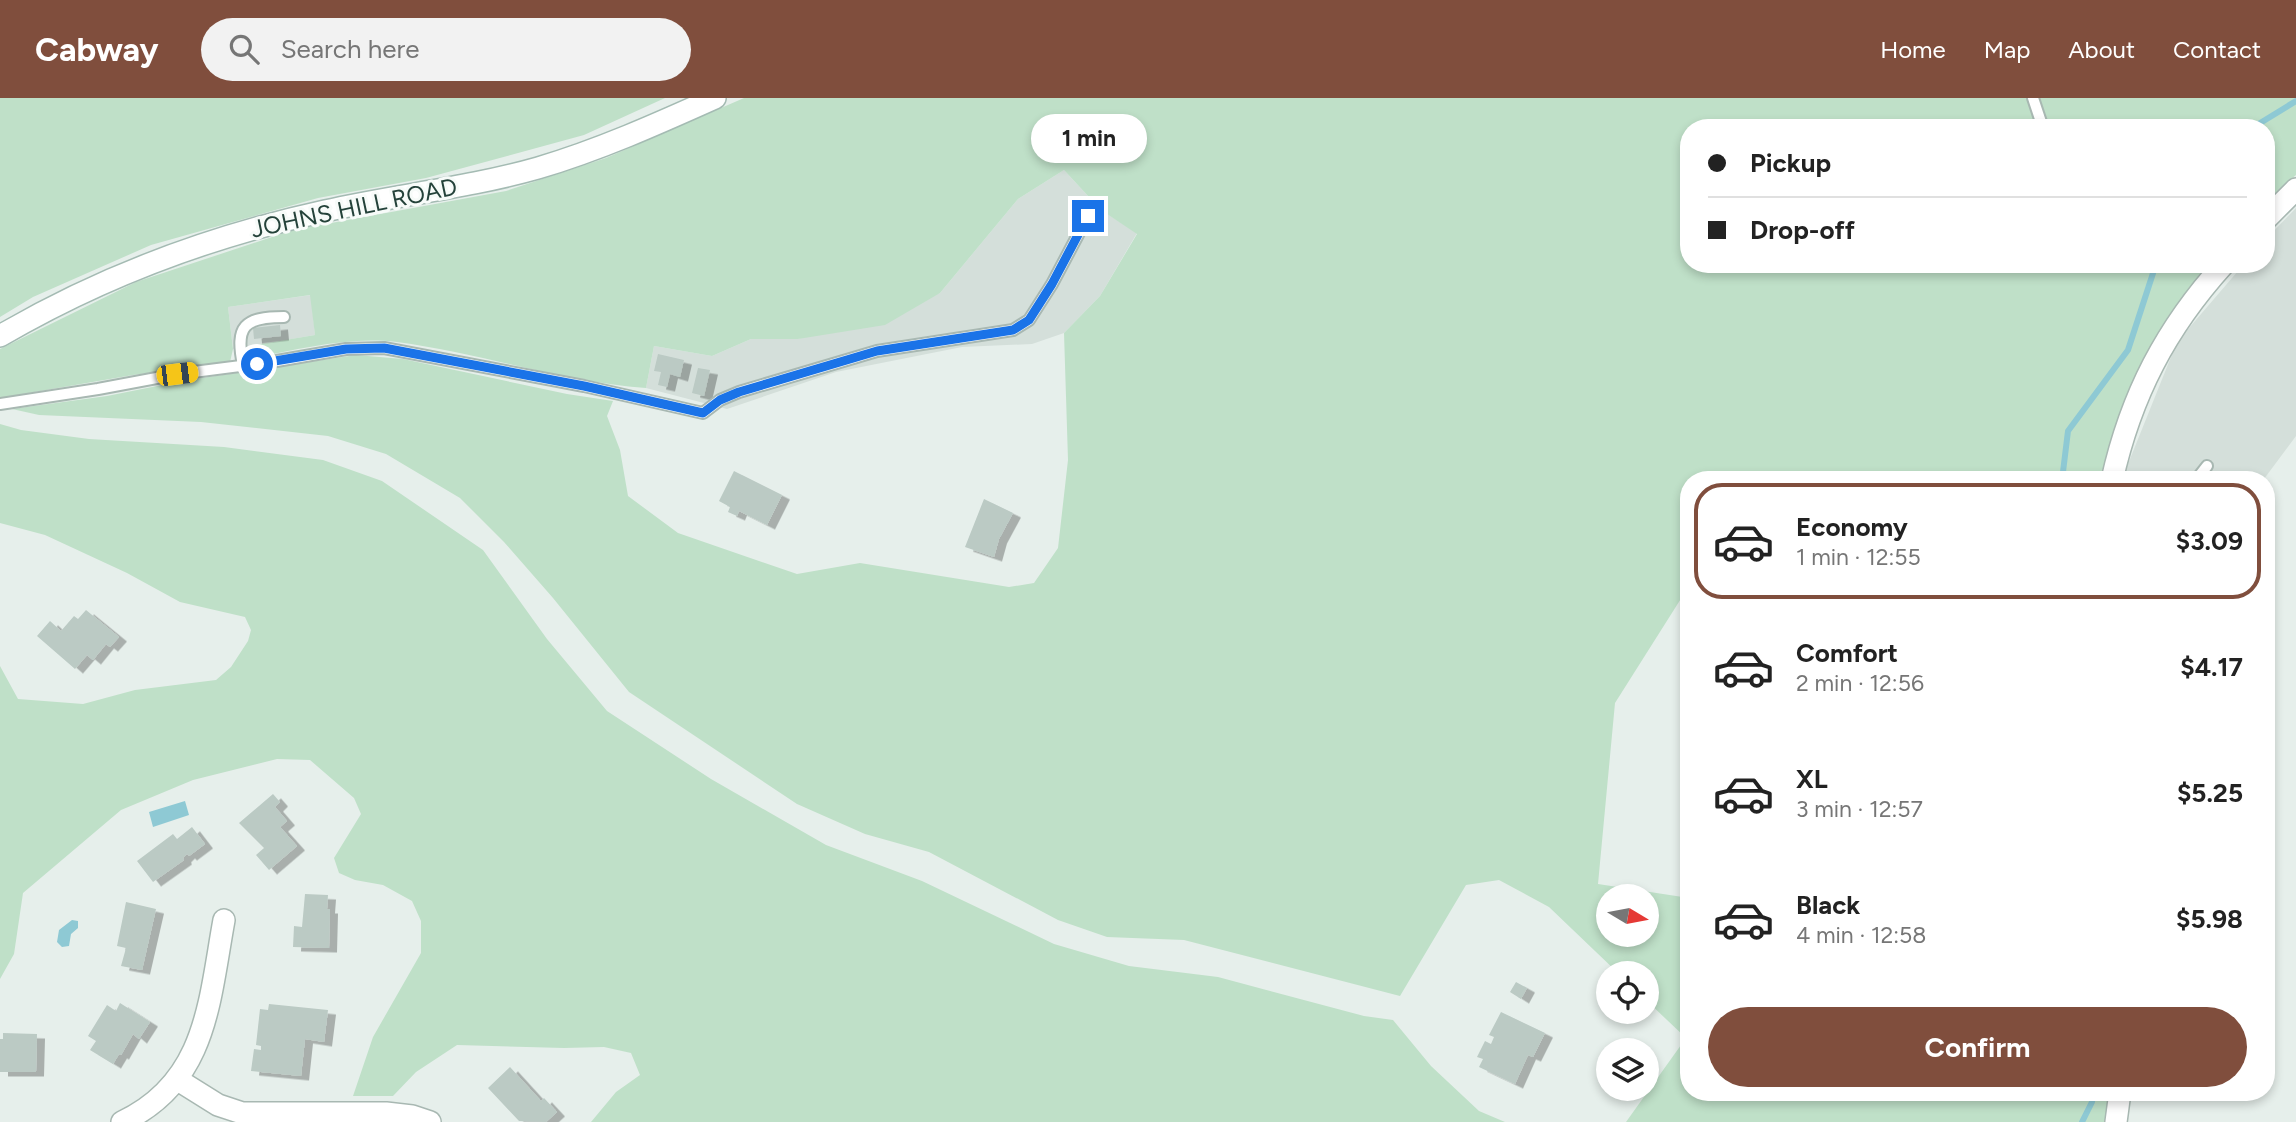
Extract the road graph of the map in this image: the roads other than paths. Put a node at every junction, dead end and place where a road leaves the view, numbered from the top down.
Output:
1 (715, 98) edge
2 (2033, 98) edge
3 (2040, 119) edge
4 (2296, 189) edge
5 (2275, 210) edge
6 (1088, 216) dead end
7 (2216, 273) edge
8 (284, 317) dead end
9 (0, 336) edge
10 (243, 365) junction
11 (0, 404) edge
12 (2207, 466) dead end
13 (2115, 471) edge
14 (2203, 471) edge
15 (224, 920) dead end
16 (178, 1080) junction
17 (2119, 1101) edge
18 (122, 1122) edge
19 (430, 1122) edge
20 (2116, 1122) edge

1 - 9 street, JOHNS HILL ROAD
2 - 3 lane
4 - 5 street
6 - 10 lane
7 - 13 street
8 - 10 lane
10 - 11 lane
12 - 14 lane
15 - 16 street
16 - 18 street
16 - 19 street
17 - 20 street

